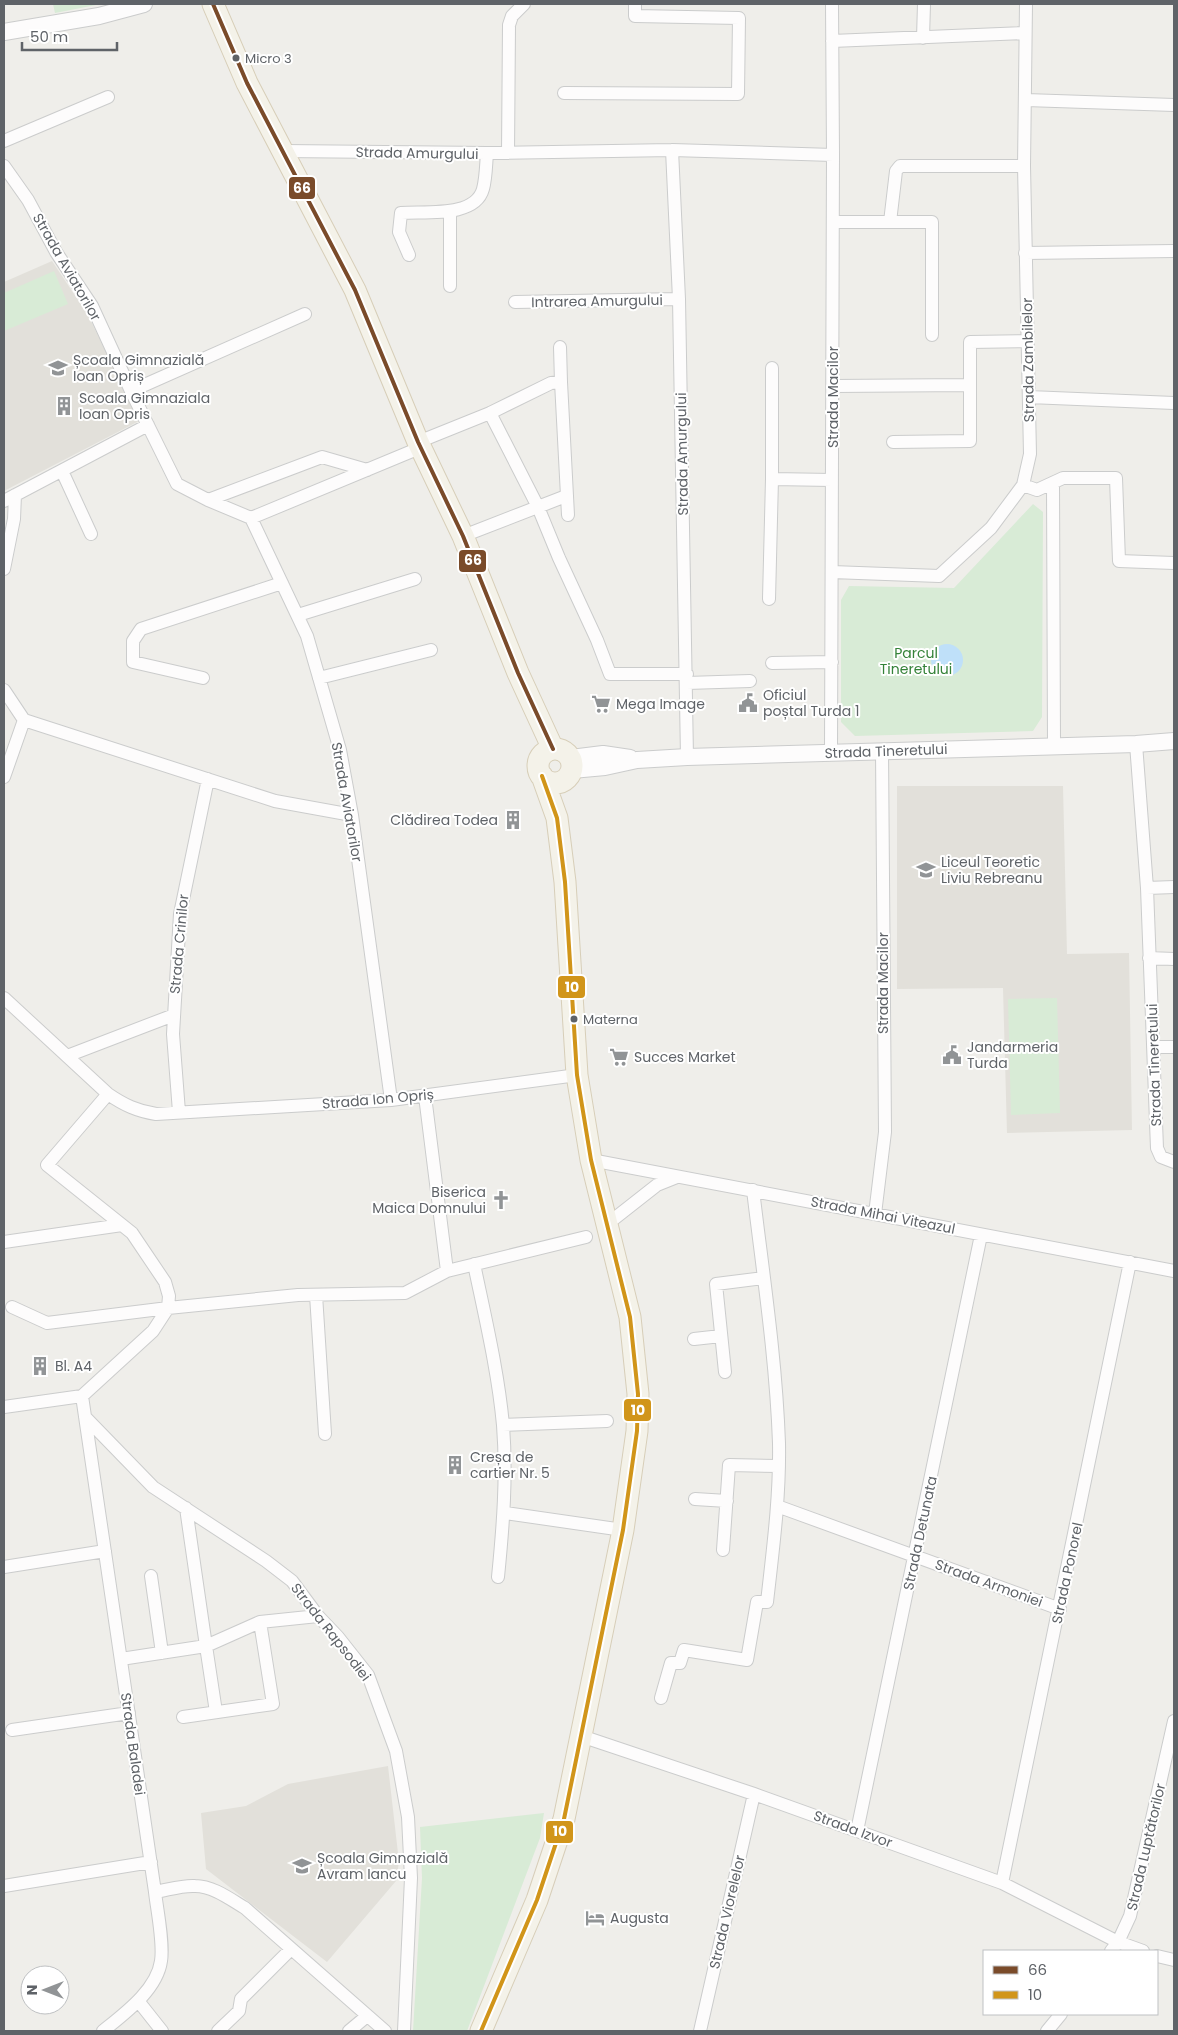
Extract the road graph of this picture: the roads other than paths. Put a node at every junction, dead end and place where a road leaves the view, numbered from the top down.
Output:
1 (144, 4) edge
2 (213, 4) edge
3 (524, 4) edge
4 (635, 4) edge
5 (832, 4) edge
6 (924, 4) edge
7 (1026, 4) edge
8 (4, 32) edge
9 (1025, 33) junction
10 (923, 38) junction
11 (832, 41) junction
12 (564, 93) dead end
13 (108, 97) dead end
14 (1026, 100) junction
15 (1174, 105) edge
16 (4, 141) edge
17 (283, 150) junction
18 (672, 150) junction
19 (508, 153) junction
20 (487, 154) junction
21 (833, 155) junction
22 (4, 166) edge
23 (1024, 166) junction
24 (450, 211) junction
25 (833, 222) junction
26 (890, 222) junction
27 (1174, 250) edge
28 (1025, 253) junction
29 (409, 255) dead end
30 (450, 286) dead end
31 (679, 299) junction
32 (515, 302) dead end
33 (304, 314) dead end
34 (932, 335) dead end
35 (1027, 340) junction
36 (560, 347) dead end
37 (772, 368) dead end
38 (561, 382) junction
39 (970, 385) junction
40 (833, 386) junction
41 (130, 391) junction
42 (1029, 397) junction
43 (1174, 403) edge
44 (490, 413) junction
45 (148, 426) junction
46 (892, 442) dead end
47 (420, 444) junction
48 (62, 470) junction
49 (367, 470) junction
50 (772, 479) junction
51 (832, 480) junction
52 (1053, 483) junction
53 (1023, 485) junction
54 (566, 496) junction
55 (9, 498) edge
56 (208, 500) junction
57 (538, 507) junction
58 (568, 515) dead end
59 (251, 518) junction
60 (91, 534) dead end
61 (463, 536) junction
62 (1174, 563) edge
63 (4, 569) edge
64 (832, 572) junction
65 (415, 580) dead end
66 (282, 583) junction
67 (769, 599) dead end
68 (298, 615) junction
69 (431, 650) dead end
70 (832, 662) junction
71 (772, 663) dead end
72 (202, 678) dead end
73 (319, 678) junction
74 (687, 678) junction
75 (750, 681) dead end
76 (4, 690) edge
77 (24, 720) junction
78 (1174, 740) edge
79 (1136, 744) junction
80 (1054, 745) junction
81 (882, 751) junction
82 (832, 753) junction
83 (688, 757) junction
84 (557, 766) junction
85 (4, 777) edge
86 (208, 779) junction
87 (352, 815) junction
88 (1174, 887) edge
89 (1147, 888) junction
90 (1149, 958) junction
91 (1174, 959) edge
92 (4, 998) edge
93 (174, 1014) junction
94 (1174, 1046) edge
95 (1153, 1048) junction
96 (66, 1056) junction
97 (577, 1075) junction
98 (108, 1094) junction
99 (424, 1096) junction
100 (391, 1100) junction
101 (179, 1112) junction
102 (591, 1160) junction
103 (1174, 1162) edge
104 (678, 1176) junction
105 (752, 1190) junction
106 (875, 1214) junction
107 (606, 1222) junction
108 (122, 1225) junction
109 (981, 1235) junction
110 (586, 1237) dead end
111 (4, 1242) edge
112 (1130, 1262) junction
113 (474, 1264) junction
114 (447, 1270) junction
115 (1174, 1271) edge
116 (764, 1278) junction
117 (316, 1295) junction
118 (12, 1307) dead end
119 (168, 1308) junction
120 (721, 1336) junction
121 (694, 1339) dead end
122 (725, 1372) dead end
123 (82, 1396) junction
124 (4, 1407) edge
125 (85, 1417) junction
126 (607, 1421) dead end
127 (503, 1425) junction
128 (325, 1434) dead end
129 (778, 1466) junction
130 (695, 1499) dead end
131 (726, 1501) junction
132 (777, 1506) junction
133 (186, 1508) junction
134 (505, 1513) junction
135 (623, 1530) junction
136 (723, 1550) dead end
137 (105, 1551) junction
138 (915, 1556) junction
139 (4, 1567) edge
140 (151, 1576) dead end
141 (498, 1577) dead end
142 (1060, 1608) junction
143 (318, 1616) junction
144 (260, 1622) junction
145 (206, 1646) junction
146 (162, 1653) junction
147 (121, 1659) junction
148 (662, 1698) dead end
149 (216, 1712) junction
150 (129, 1713) junction
151 (183, 1717) dead end
152 (1174, 1721) edge
153 (12, 1730) dead end
154 (581, 1736) junction
155 (754, 1794) junction
156 (857, 1831) junction
157 (151, 1862) junction
158 (1002, 1884) junction
159 (4, 1886) edge
160 (155, 1892) junction
161 (1115, 1947) edge
162 (291, 1949) junction
163 (1136, 1950) edge
164 (1158, 1956) edge
165 (1174, 1960) edge
166 (139, 2002) junction
167 (1060, 2015) edge
168 (367, 2016) junction
169 (103, 2031) edge
170 (162, 2031) edge
171 (218, 2031) edge
172 (349, 2031) edge
173 (385, 2031) edge
174 (404, 2031) edge
175 (481, 2031) edge
176 (700, 2031) edge
177 (1047, 2031) edge

1 - 8 street
2 - 17 main road
3 - 19 street
4 - 12 street
5 - 11 street, Strada Macilor
6 - 10 street
7 - 9 street, Strada Zambilelor
9 - 10 street
9 - 14 street, Strada Zambilelor
10 - 11 street
11 - 21 street, Strada Macilor
13 - 16 street
14 - 15 street
14 - 23 street, Strada Zambilelor
17 - 20 street, Strada Amurgului
17 - 47 main road
18 - 19 street, Strada Amurgului
18 - 21 street, Strada Amurgului
18 - 31 street, Strada Amurgului
19 - 20 street, Strada Amurgului
20 - 24 street
21 - 25 street, Strada Macilor
22 - 41 street, Strada Aviatorilor
23 - 26 street
23 - 28 street, Strada Zambilelor
24 - 29 street
24 - 30 street
25 - 26 street
25 - 40 street, Strada Macilor
26 - 34 street
27 - 28 street
28 - 35 street, Strada Zambilelor
31 - 32 street, Intrarea Amurgului
31 - 74 street, Strada Amurgului
33 - 41 street
35 - 39 street
35 - 42 street, Strada Zambilelor
36 - 38 street
37 - 50 street
38 - 44 street
38 - 54 street
39 - 40 street
39 - 46 street
40 - 51 street, Strada Macilor
41 - 45 street, Strada Aviatorilor
42 - 43 street
42 - 53 street, Strada Zambilelor
44 - 47 street
44 - 57 street
45 - 48 street
45 - 56 street, Strada Aviatorilor
47 - 49 street
47 - 61 main road
48 - 55 street
48 - 60 street
49 - 56 street
49 - 59 street
50 - 51 street
50 - 67 street
51 - 64 street, Strada Macilor
52 - 53 street
52 - 62 street
52 - 80 street
53 - 64 street, Strada Zambilelor
54 - 57 street
54 - 58 street
55 - 63 street
56 - 59 street, Strada Aviatorilor
57 - 61 street
57 - 74 street
59 - 66 street, Strada Aviatorilor
61 - 84 main road
64 - 70 street, Strada Macilor
65 - 68 street
66 - 68 street, Strada Aviatorilor
66 - 72 street
68 - 73 street, Strada Aviatorilor
69 - 73 street
70 - 71 street
70 - 82 street, Strada Macilor
73 - 87 street, Strada Aviatorilor
74 - 75 street
74 - 83 street, Strada Amurgului
76 - 77 street
77 - 85 street
77 - 86 street
78 - 79 street, Strada Tineretului
79 - 80 street, Strada Tineretului
79 - 89 street, Strada Tineretului
80 - 81 street, Strada Tineretului
81 - 82 street, Strada Tineretului
81 - 106 street, Strada Macilor
82 - 83 street, Strada Tineretului
83 - 84 street, Strada Tineretului
84 - 97 main road
86 - 87 street
86 - 93 street, Strada Crinilor
87 - 100 street, Strada Aviatorilor
88 - 89 street
89 - 90 street, Strada Tineretului
90 - 91 street
90 - 95 street, Strada Tineretului
92 - 96 street, Strada Ion Opriș
93 - 96 street
93 - 101 street, Strada Crinilor
94 - 95 street
95 - 103 street, Strada Tineretului
96 - 98 street, Strada Ion Opriș
97 - 99 street, Strada Ion Opriș
97 - 102 main road
98 - 101 street, Strada Ion Opriș
98 - 108 street
99 - 100 street, Strada Ion Opriș
99 - 114 street
100 - 101 street, Strada Ion Opriș
102 - 104 street, Strada Mihai Viteazul
102 - 107 main road
104 - 105 street, Strada Mihai Viteazul
104 - 107 street
105 - 106 street, Strada Mihai Viteazul
105 - 116 street
106 - 109 street, Strada Mihai Viteazul
107 - 135 main road
108 - 111 street
108 - 119 street
109 - 112 street, Strada Mihai Viteazul
109 - 138 street, Strada Detunata
110 - 113 street
112 - 115 street, Strada Mihai Viteazul
112 - 142 street, Strada Ponorel
113 - 114 street
113 - 127 street
114 - 117 street
116 - 120 street
116 - 129 street
117 - 119 street
117 - 128 street
118 - 119 street
119 - 123 street
120 - 121 street
120 - 122 street
123 - 124 street
123 - 125 street, Strada Baladei
125 - 133 street, Strada Rapsodiei
125 - 137 street, Strada Baladei
126 - 127 street
127 - 134 street
129 - 131 street
129 - 132 street
130 - 131 street
131 - 136 street
132 - 138 street, Strada Armoniei
132 - 148 street
133 - 143 street, Strada Rapsodiei
133 - 145 street
134 - 135 street
134 - 141 street
135 - 154 main road
137 - 139 street
137 - 147 street, Strada Baladei
138 - 142 street, Strada Armoniei
138 - 156 street, Strada Detunata
140 - 146 street
142 - 158 street, Strada Ponorel
143 - 144 street
143 - 174 street, Strada Rapsodiei
144 - 145 street
144 - 149 street
145 - 146 street
145 - 149 street
146 - 147 street
147 - 150 street, Strada Baladei
149 - 151 street
150 - 153 street
150 - 157 street, Strada Baladei
152 - 161 street, Strada Luptătorilor
154 - 155 street, Strada Izvor
154 - 175 main road
155 - 156 street, Strada Izvor
155 - 176 street, Strada Viorelelor
156 - 158 street, Strada Izvor
157 - 159 street
157 - 160 street, Strada Baladei
158 - 161 street, Strada Izvor
160 - 162 street
160 - 166 street, Strada Baladei
161 - 163 street, Strada Izvor
162 - 168 street
162 - 171 street
164 - 165 street
166 - 169 street, Strada Baladei
166 - 170 street
167 - 177 street
168 - 172 street
168 - 173 street

